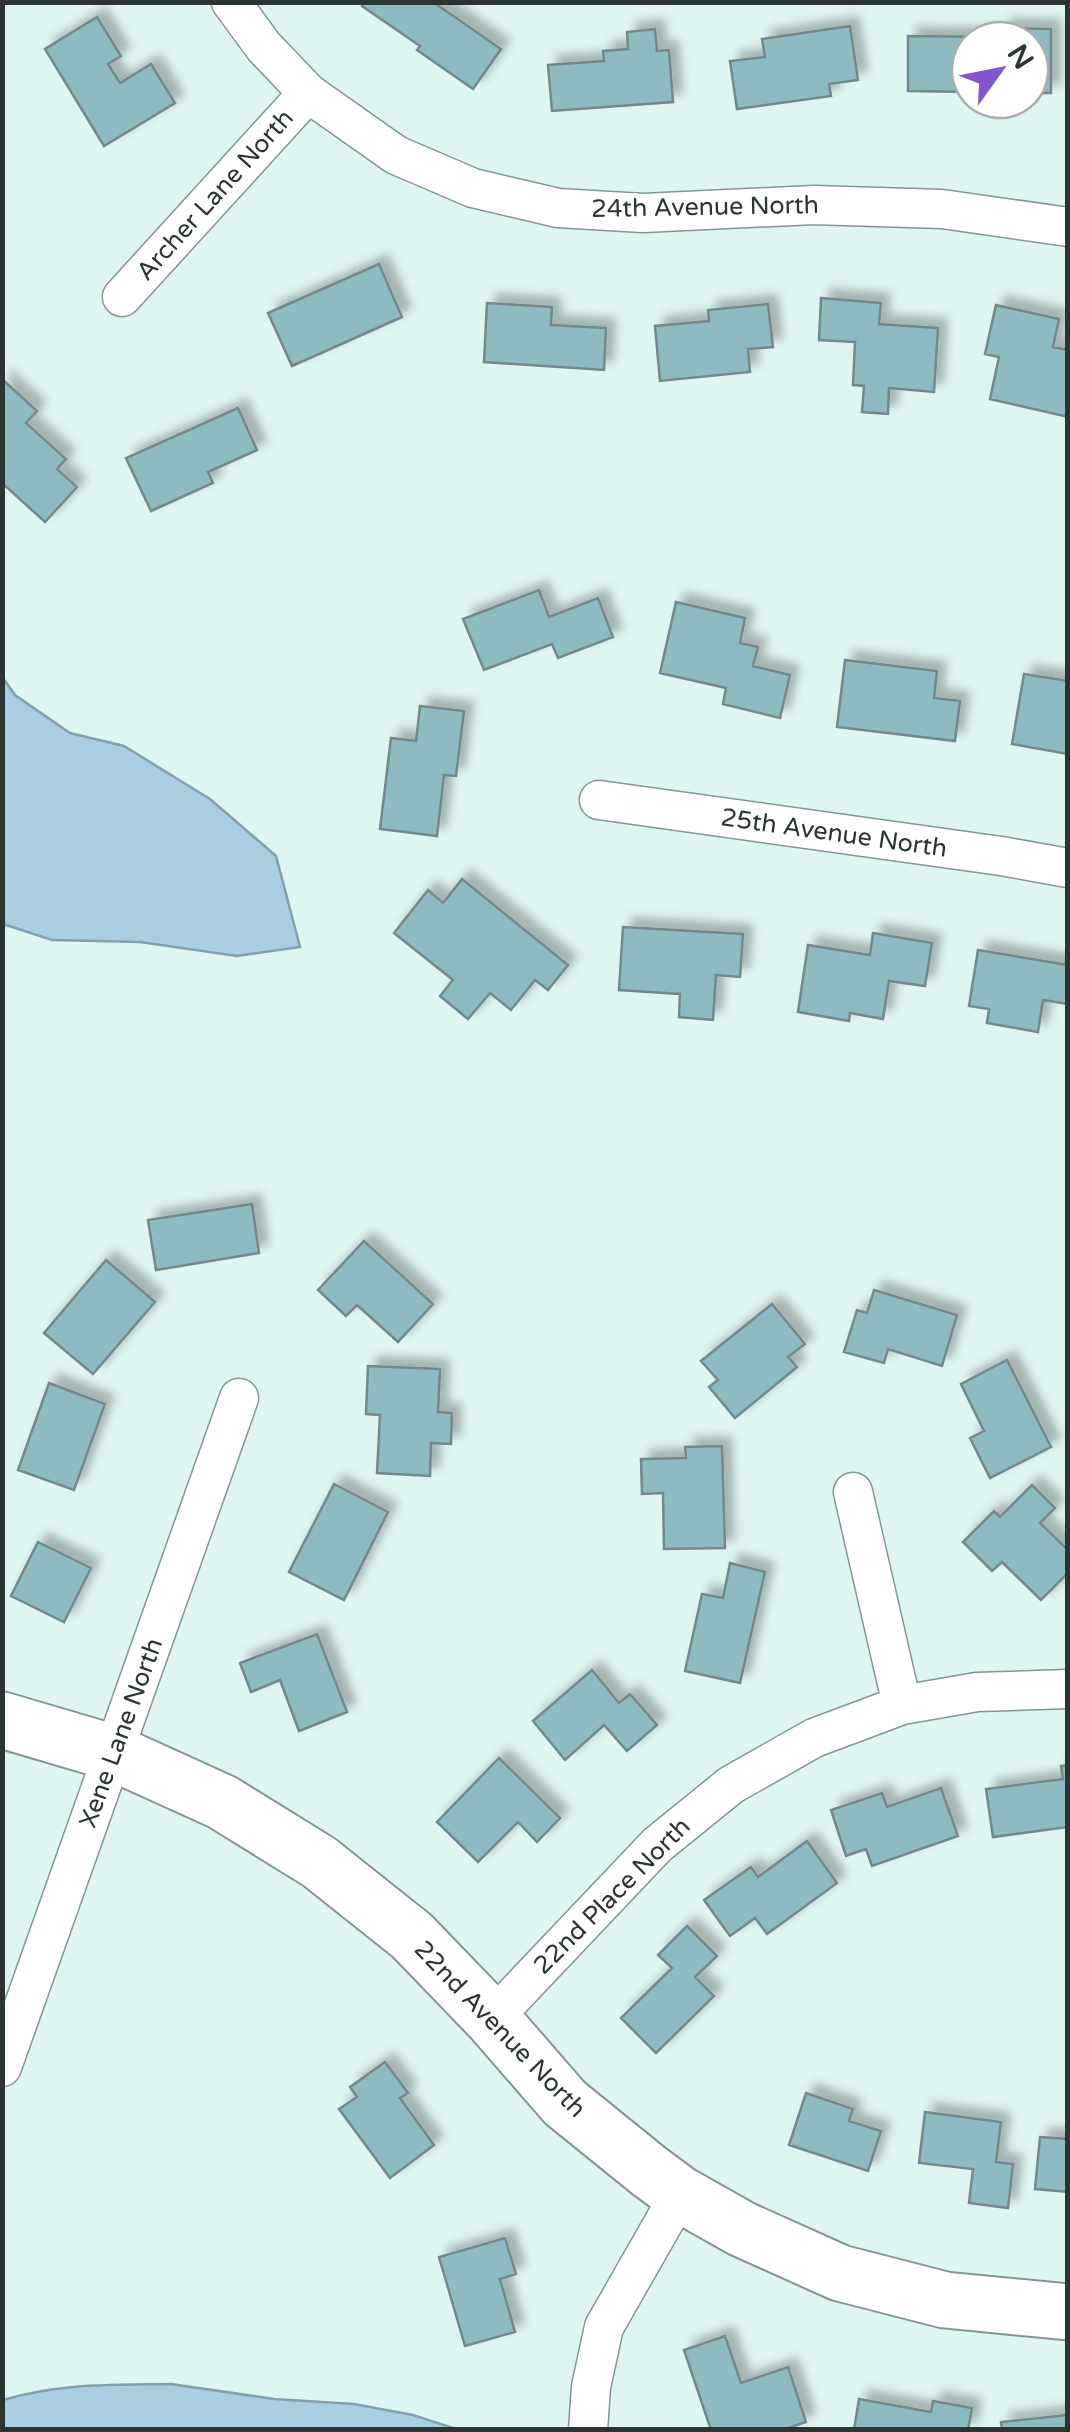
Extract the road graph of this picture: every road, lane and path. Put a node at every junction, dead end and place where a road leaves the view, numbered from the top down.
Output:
1 (231, 2) edge
2 (308, 93) junction
3 (1068, 228) edge
4 (122, 298) dead end
5 (599, 800) dead end
6 (1068, 868) edge
7 (239, 1398) dead end
8 (853, 1492) dead end
9 (1068, 1689) edge
10 (902, 1705) junction
11 (2, 1720) edge
12 (114, 1753) junction
13 (492, 2019) junction
14 (2, 2067) edge
15 (680, 2194) junction
16 (1068, 2312) edge
17 (588, 2430) edge

1 - 2 street, 24th Avenue North
2 - 3 street, 24th Avenue North
2 - 4 street, Archer Lane North
5 - 6 street, 25th Avenue North
7 - 12 street, Xene Lane North
8 - 10 street
9 - 10 street, 22nd Place North
10 - 13 street, 22nd Place North
11 - 12 street, 22nd Avenue North
12 - 13 street, 22nd Avenue North
12 - 14 street, Xene Lane North
13 - 15 street, 22nd Avenue North
15 - 16 street, 22nd Avenue North
15 - 17 street

